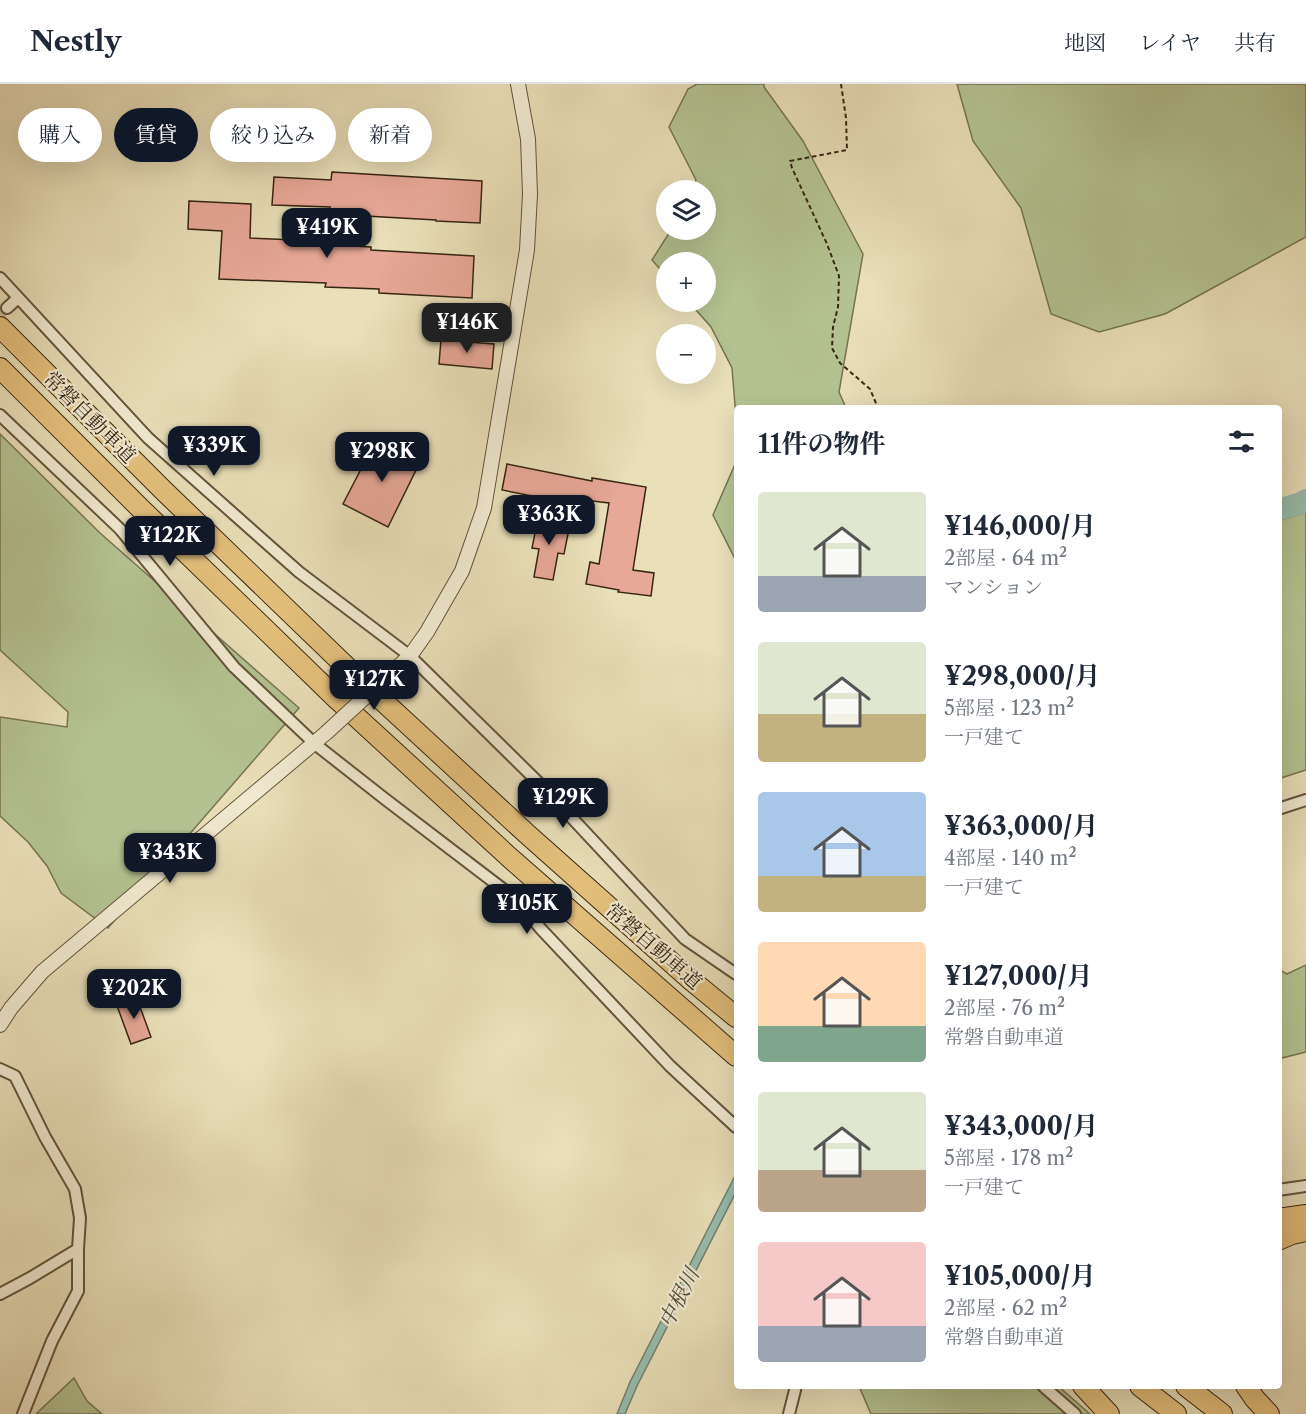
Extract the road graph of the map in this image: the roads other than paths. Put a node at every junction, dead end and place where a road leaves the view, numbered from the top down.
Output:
1 (518, 84) edge
2 (0, 278) edge
3 (18, 298) junction
4 (7, 308) tunnel mouth
5 (0, 327) edge
6 (0, 368) edge
7 (0, 415) edge
8 (405, 661) junction
9 (315, 744) junction
10 (1306, 800) edge
11 (1282, 808) edge
12 (734, 973) edge
13 (691, 980) junction
14 (734, 1010) edge
15 (734, 1015) edge
16 (0, 1025) edge
17 (734, 1054) edge
18 (0, 1069) edge
19 (734, 1125) edge
20 (1306, 1186) edge
21 (1282, 1189) edge
22 (1306, 1215) edge
23 (1282, 1218) edge
24 (1306, 1231) edge
25 (1282, 1238) edge
26 (78, 1249) junction
27 (0, 1294) edge
28 (795, 1389) edge
29 (1046, 1389) edge
30 (1086, 1389) edge
31 (1144, 1389) edge
32 (1190, 1389) edge
33 (1248, 1389) edge
34 (23, 1414) edge
35 (789, 1414) edge
36 (1075, 1414) edge
37 (1109, 1414) edge
38 (1176, 1414) edge
39 (1222, 1414) edge
40 (1269, 1414) edge

1 - 8 street
2 - 3 street
3 - 4 street
3 - 8 street
5 - 13 highway, 常磐自動車道
6 - 17 highway, 常磐自動車道
7 - 9 street
8 - 9 street, bridge
8 - 12 street
9 - 16 street
9 - 19 street
10 - 11 street
13 - 14 highway
13 - 15 highway, 常磐自動車道
18 - 26 street
20 - 21 street
22 - 23 highway
24 - 25 highway
26 - 27 street
26 - 34 street
28 - 35 street
29 - 36 street
30 - 37 highway
31 - 38 highway
32 - 39 highway
33 - 40 highway

